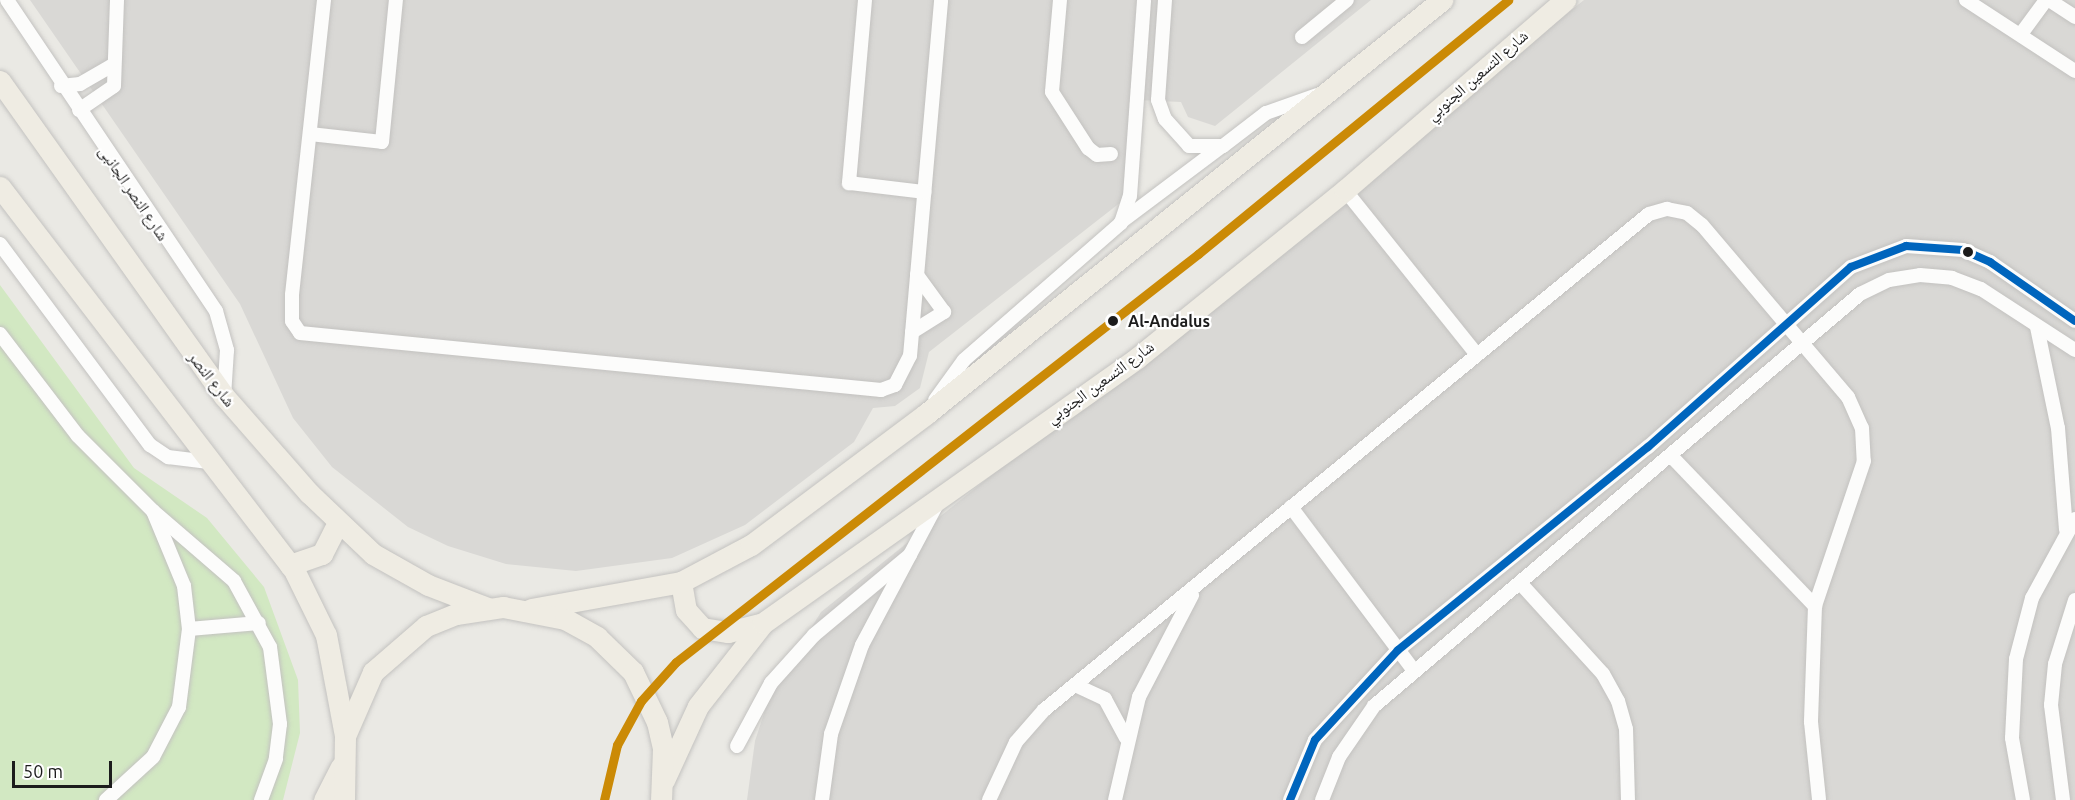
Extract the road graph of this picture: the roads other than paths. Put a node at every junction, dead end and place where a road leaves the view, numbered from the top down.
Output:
1 (7, 0) edge
2 (117, 0) edge
3 (324, 0) edge
4 (396, 0) edge
5 (865, 0) edge
6 (941, 0) edge
7 (1060, 0) edge
8 (1144, 0) edge
9 (1165, 0) edge
10 (1347, 0) edge
11 (1442, 0) edge
12 (1565, 0) edge
13 (2048, 0) edge
14 (1975, 2) edge
15 (2075, 17) edge
16 (2021, 34) junction
17 (1302, 37) dead end
18 (111, 66) junction
19 (2075, 71) edge
20 (1137, 73) junction
21 (1158, 76) junction
22 (0, 81) edge
23 (61, 86) junction
24 (1325, 93) junction
25 (79, 110) junction
26 (310, 134) junction
27 (1223, 146) junction
28 (1111, 154) dead end
29 (0, 187) edge
30 (1345, 190) junction
31 (924, 192) junction
32 (1120, 223) junction
33 (0, 244) edge
34 (917, 275) junction
35 (2075, 321) edge
36 (1788, 327) junction
37 (2037, 327) junction
38 (912, 332) junction
39 (0, 334) edge
40 (1804, 344) junction
41 (2075, 350) edge
42 (1477, 355) junction
43 (224, 396) junction
44 (926, 414) junction
45 (1666, 432) junction
46 (1648, 447) junction
47 (1672, 457) junction
48 (209, 462) junction
49 (942, 496) junction
50 (1291, 507) junction
51 (153, 512) junction
52 (2075, 519) edge
53 (338, 524) junction
54 (2066, 530) junction
55 (914, 552) junction
56 (290, 565) junction
57 (681, 582) junction
58 (1200, 584) junction
59 (1522, 585) junction
60 (2075, 600) edge
61 (1815, 606) junction
62 (488, 608) junction
63 (531, 609) junction
64 (259, 623) junction
65 (763, 623) junction
66 (189, 629) junction
67 (1398, 650) junction
68 (1414, 671) junction
69 (1075, 685) junction
70 (345, 736) junction
71 (1126, 738) junction
72 (737, 746) dead end
73 (341, 767) junction
74 (662, 790) edge
75 (106, 800) edge
76 (261, 800) edge
77 (324, 800) edge
78 (344, 800) edge
79 (822, 800) edge
80 (989, 800) edge
81 (1115, 800) edge
82 (1290, 800) edge
83 (1322, 800) edge
84 (1628, 800) edge
85 (1819, 800) edge
86 (2023, 800) edge
87 (2063, 800) edge

1 - 23 street, شارع النصر الجانبى
2 - 18 street
3 - 26 street
4 - 26 street
5 - 31 street
6 - 31 street
7 - 28 street
8 - 20 street
9 - 21 street
10 - 17 street
11 - 24 main road
12 - 30 main road, شارع التسعين الجنوبي
13 - 15 street
13 - 16 street
14 - 16 street
16 - 19 street
18 - 23 street
18 - 25 street
20 - 21 street
20 - 32 street
21 - 27 street
22 - 43 main road, شارع النصر
23 - 25 street, شارع النصر الجانبى
24 - 27 street
24 - 44 main road
25 - 43 street, شارع النصر الجانبى
26 - 38 street
27 - 32 street
29 - 48 main road
30 - 42 street
30 - 49 main road, شارع التسعين الجنوبي
31 - 34 street
32 - 44 street
33 - 48 street
34 - 38 street
34 - 38 street
35 - 36 street
36 - 40 street
36 - 42 street
36 - 45 street
37 - 40 street
37 - 41 street
37 - 54 street
39 - 51 street
40 - 47 street
40 - 61 street
42 - 50 street
43 - 53 main road, شارع النصر
44 - 57 main road
45 - 46 street
45 - 47 street
46 - 47 street
46 - 67 street
47 - 59 street
47 - 61 street
48 - 56 main road
49 - 55 street
49 - 65 main road, شارع التسعين الجنوبي
50 - 58 street
50 - 67 street
51 - 64 street
51 - 66 street
52 - 54 street
53 - 56 main road
53 - 62 main road, شارع النصر
54 - 86 street
55 - 72 street
55 - 79 street
56 - 70 main road
57 - 63 main road
57 - 65 main road
58 - 69 street
58 - 71 street
59 - 68 street
59 - 84 street
60 - 87 street
61 - 85 street
62 - 63 main road
62 - 70 main road
63 - 74 main road
64 - 66 street
64 - 76 street
65 - 74 main road, شارع التسعين الجنوبي
66 - 75 street
67 - 68 street
67 - 82 street
68 - 83 street
69 - 71 street
69 - 80 street
70 - 73 main road
71 - 81 street
73 - 77 main road
73 - 78 main road

